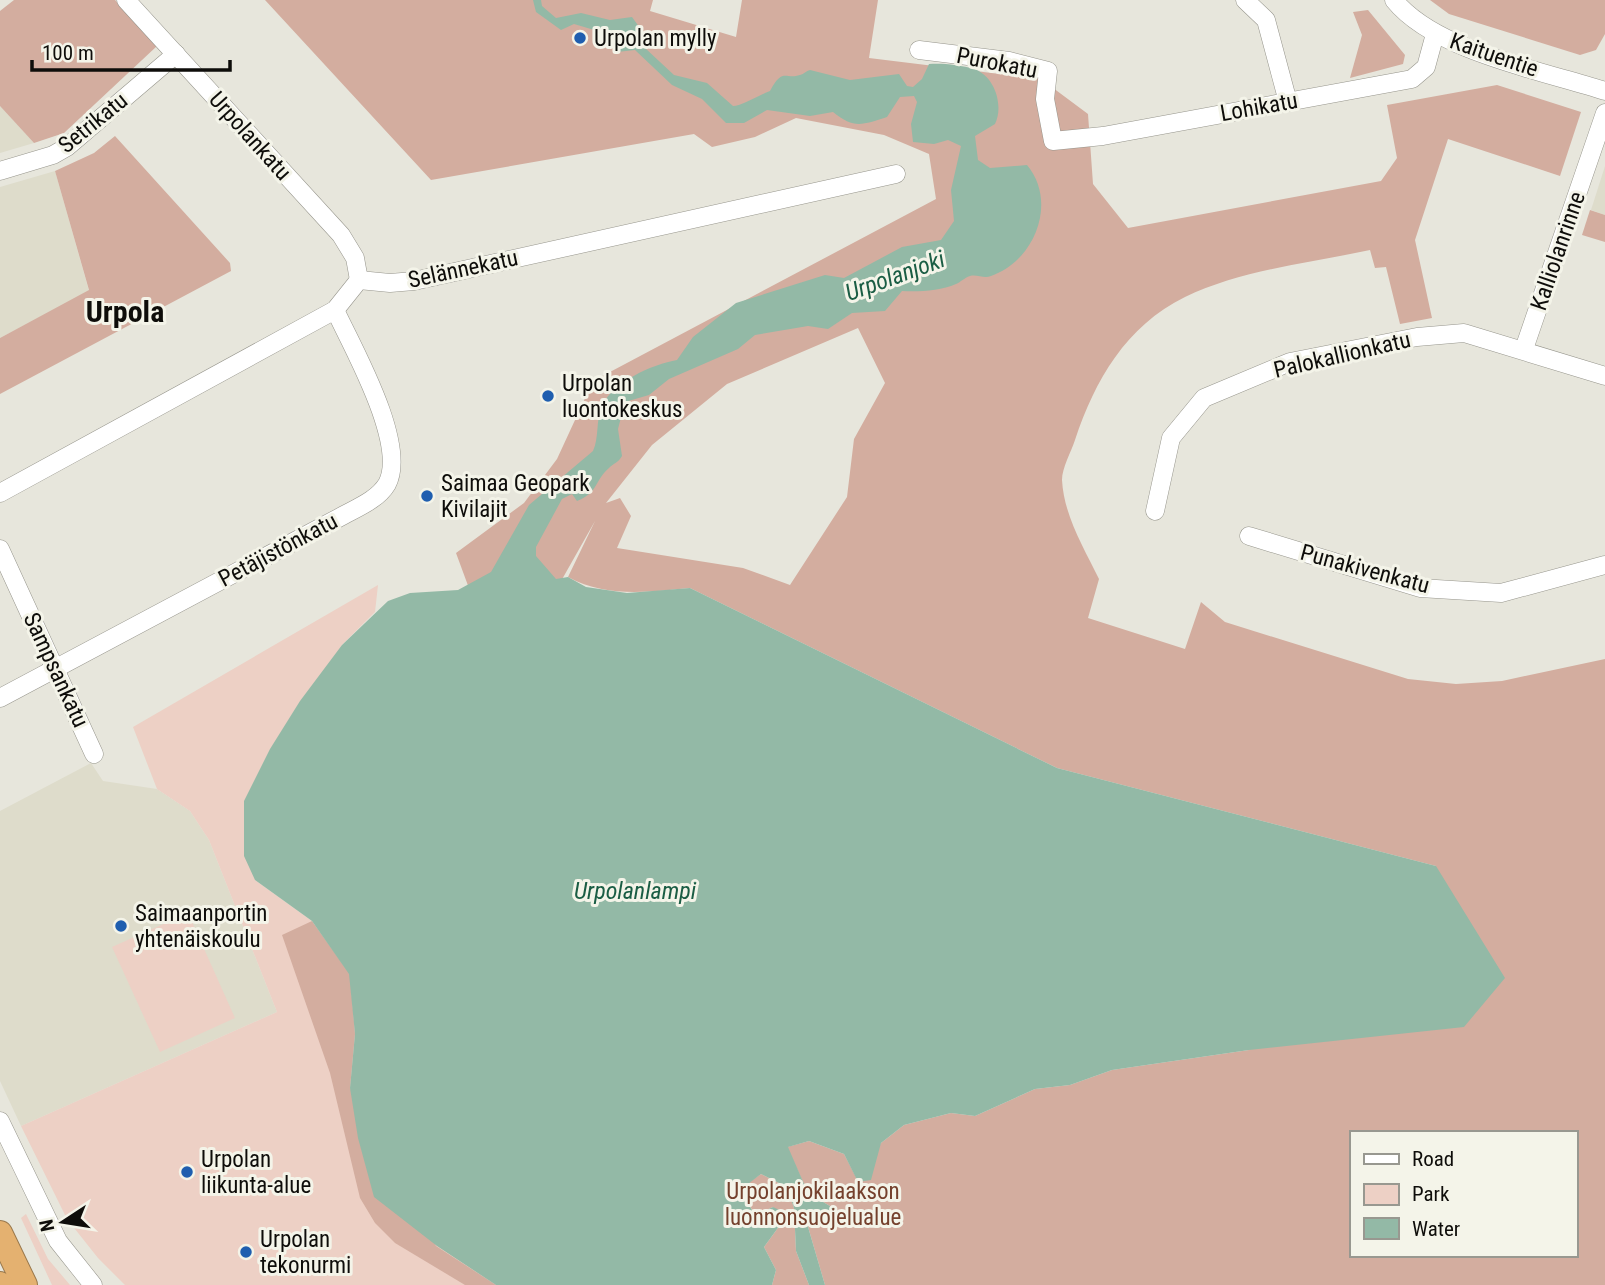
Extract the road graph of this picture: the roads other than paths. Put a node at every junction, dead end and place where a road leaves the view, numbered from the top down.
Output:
1 (126, 0) edge
2 (1245, 0) edge
3 (1394, 0) edge
4 (1435, 34) junction
5 (919, 50) dead end
6 (176, 54) junction
7 (1605, 91) edge
8 (1288, 102) junction
9 (1605, 113) edge
10 (1053, 141) joint
11 (0, 171) edge
12 (896, 174) dead end
13 (359, 280) junction
14 (335, 310) junction
15 (1524, 349) junction
16 (1605, 376) edge
17 (0, 493) edge
18 (1155, 511) dead end
19 (1249, 536) dead end
20 (0, 548) edge
21 (1605, 565) edge
22 (56, 669) junction
23 (0, 698) edge
24 (94, 754) dead end
25 (0, 1121) edge
26 (0, 1233) edge
27 (25, 1285) edge
28 (93, 1285) edge

1 - 6 street, Urpolankatu
2 - 8 street
3 - 4 street, Kaituentie
4 - 7 street, Kaituentie
4 - 8 street, Lohikatu
5 - 10 street, Purokatu
6 - 11 street, Setrikatu
6 - 13 street, Urpolankatu
8 - 10 street, Lohikatu
9 - 15 street, Kalliolanrinne
12 - 13 street, Selännekatu
13 - 14 street
14 - 17 street
14 - 22 street, Petäjistönkatu
15 - 16 street, Palokallionkatu
15 - 18 street, Palokallionkatu
19 - 21 street, Punakivenkatu
20 - 22 street, Sampsankatu
22 - 23 street, Petäjistönkatu
22 - 24 street, Sampsankatu
25 - 28 street
26 - 27 highway

